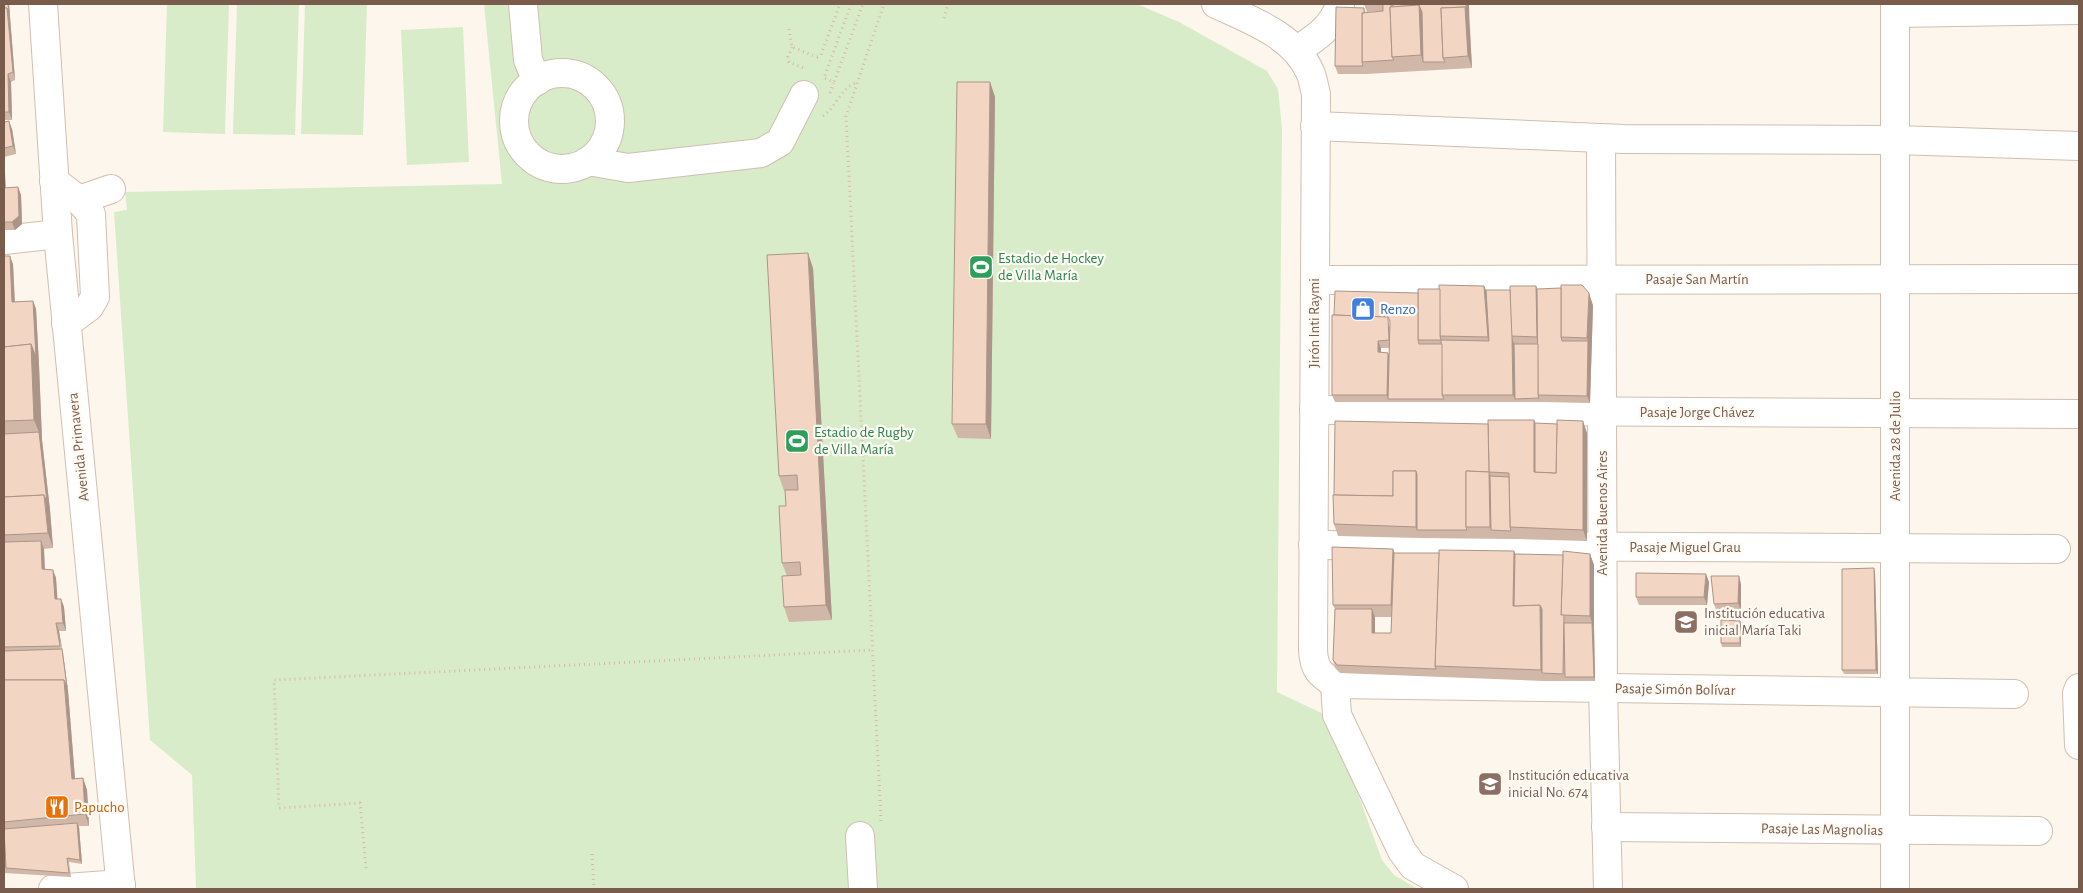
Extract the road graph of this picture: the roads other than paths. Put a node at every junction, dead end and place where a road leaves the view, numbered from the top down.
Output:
1 (43, 4) edge
2 (523, 4) edge
3 (1216, 4) edge
4 (1340, 4) edge
5 (1895, 8) edge
6 (2079, 10) edge
7 (1296, 50) junction
8 (537, 80) junction
9 (804, 95) dead end
10 (1316, 126) junction
11 (1601, 138) junction
12 (1896, 140) junction
13 (2079, 146) edge
14 (588, 162) junction
15 (54, 181) junction
16 (111, 189) dead end
17 (79, 200) junction
18 (58, 234) junction
19 (4, 240) edge
20 (1601, 279) junction
21 (1894, 279) junction
22 (2079, 279) edge
23 (1315, 280) junction
24 (66, 324) junction
25 (1314, 410) junction
26 (1602, 412) junction
27 (1894, 413) junction
28 (2079, 414) edge
29 (1314, 545) junction
30 (1602, 546) junction
31 (1895, 548) junction
32 (2056, 549) dead end
33 (1335, 684) junction
34 (1603, 688) junction
35 (2079, 688) edge
36 (1895, 692) junction
37 (2014, 694) dead end
38 (2079, 745) edge
39 (1606, 827) junction
40 (1895, 830) junction
41 (870, 831) road end
42 (2038, 831) dead end
43 (121, 886) edge
44 (53, 889) edge
45 (863, 889) edge
46 (1454, 889) edge
47 (1608, 889) edge
48 (1896, 889) edge

1 - 15 street, Avenida Primavera
2 - 8 street
3 - 7 street, Jirón Inti Raymi
4 - 7 street
5 - 6 street
5 - 12 street, Avenida 28 de Julio
7 - 10 street, Jirón Inti Raymi
8 - 14 street
8 - 14 street
9 - 14 street
10 - 11 street
10 - 23 street, Jirón Inti Raymi
11 - 12 street
11 - 20 street, Avenida Buenos Aires
12 - 13 street
12 - 21 street, Avenida 28 de Julio
15 - 17 street
15 - 18 street, Avenida Primavera
16 - 17 street
17 - 24 street
18 - 19 street
18 - 24 street, Avenida Primavera
20 - 21 street, Pasaje San Martín
20 - 23 street, Pasaje San Martín
20 - 26 street, Avenida Buenos Aires
21 - 22 street, Pasaje San Martín
21 - 27 street, Avenida 28 de Julio
23 - 25 street, Jirón Inti Raymi
24 - 43 street, Avenida Primavera
25 - 26 street, Pasaje Jorge Chávez
25 - 29 street, Jirón Inti Raymi
26 - 27 street, Pasaje Jorge Chávez
26 - 30 street, Avenida Buenos Aires
27 - 28 street, Pasaje Jorge Chávez
27 - 31 street, Avenida 28 de Julio
29 - 30 street, Pasaje Miguel Grau
29 - 33 street, Jirón Inti Raymi
30 - 31 street, Pasaje Miguel Grau
30 - 34 street, Avenida Buenos Aires
31 - 32 street, Pasaje Miguel Grau
31 - 36 street, Avenida 28 de Julio
33 - 34 street, Pasaje Simón Bolívar
33 - 46 street
34 - 36 street, Pasaje Simón Bolívar
34 - 39 street, Avenida Buenos Aires
35 - 38 street
36 - 37 street, Pasaje Simón Bolívar
36 - 40 street, Avenida 28 de Julio
39 - 40 street, Pasaje Las Magnolias
39 - 47 street, Avenida Buenos Aires
40 - 42 street, Pasaje Las Magnolias
40 - 48 street, Avenida 28 de Julio
41 - 45 street
43 - 44 street

